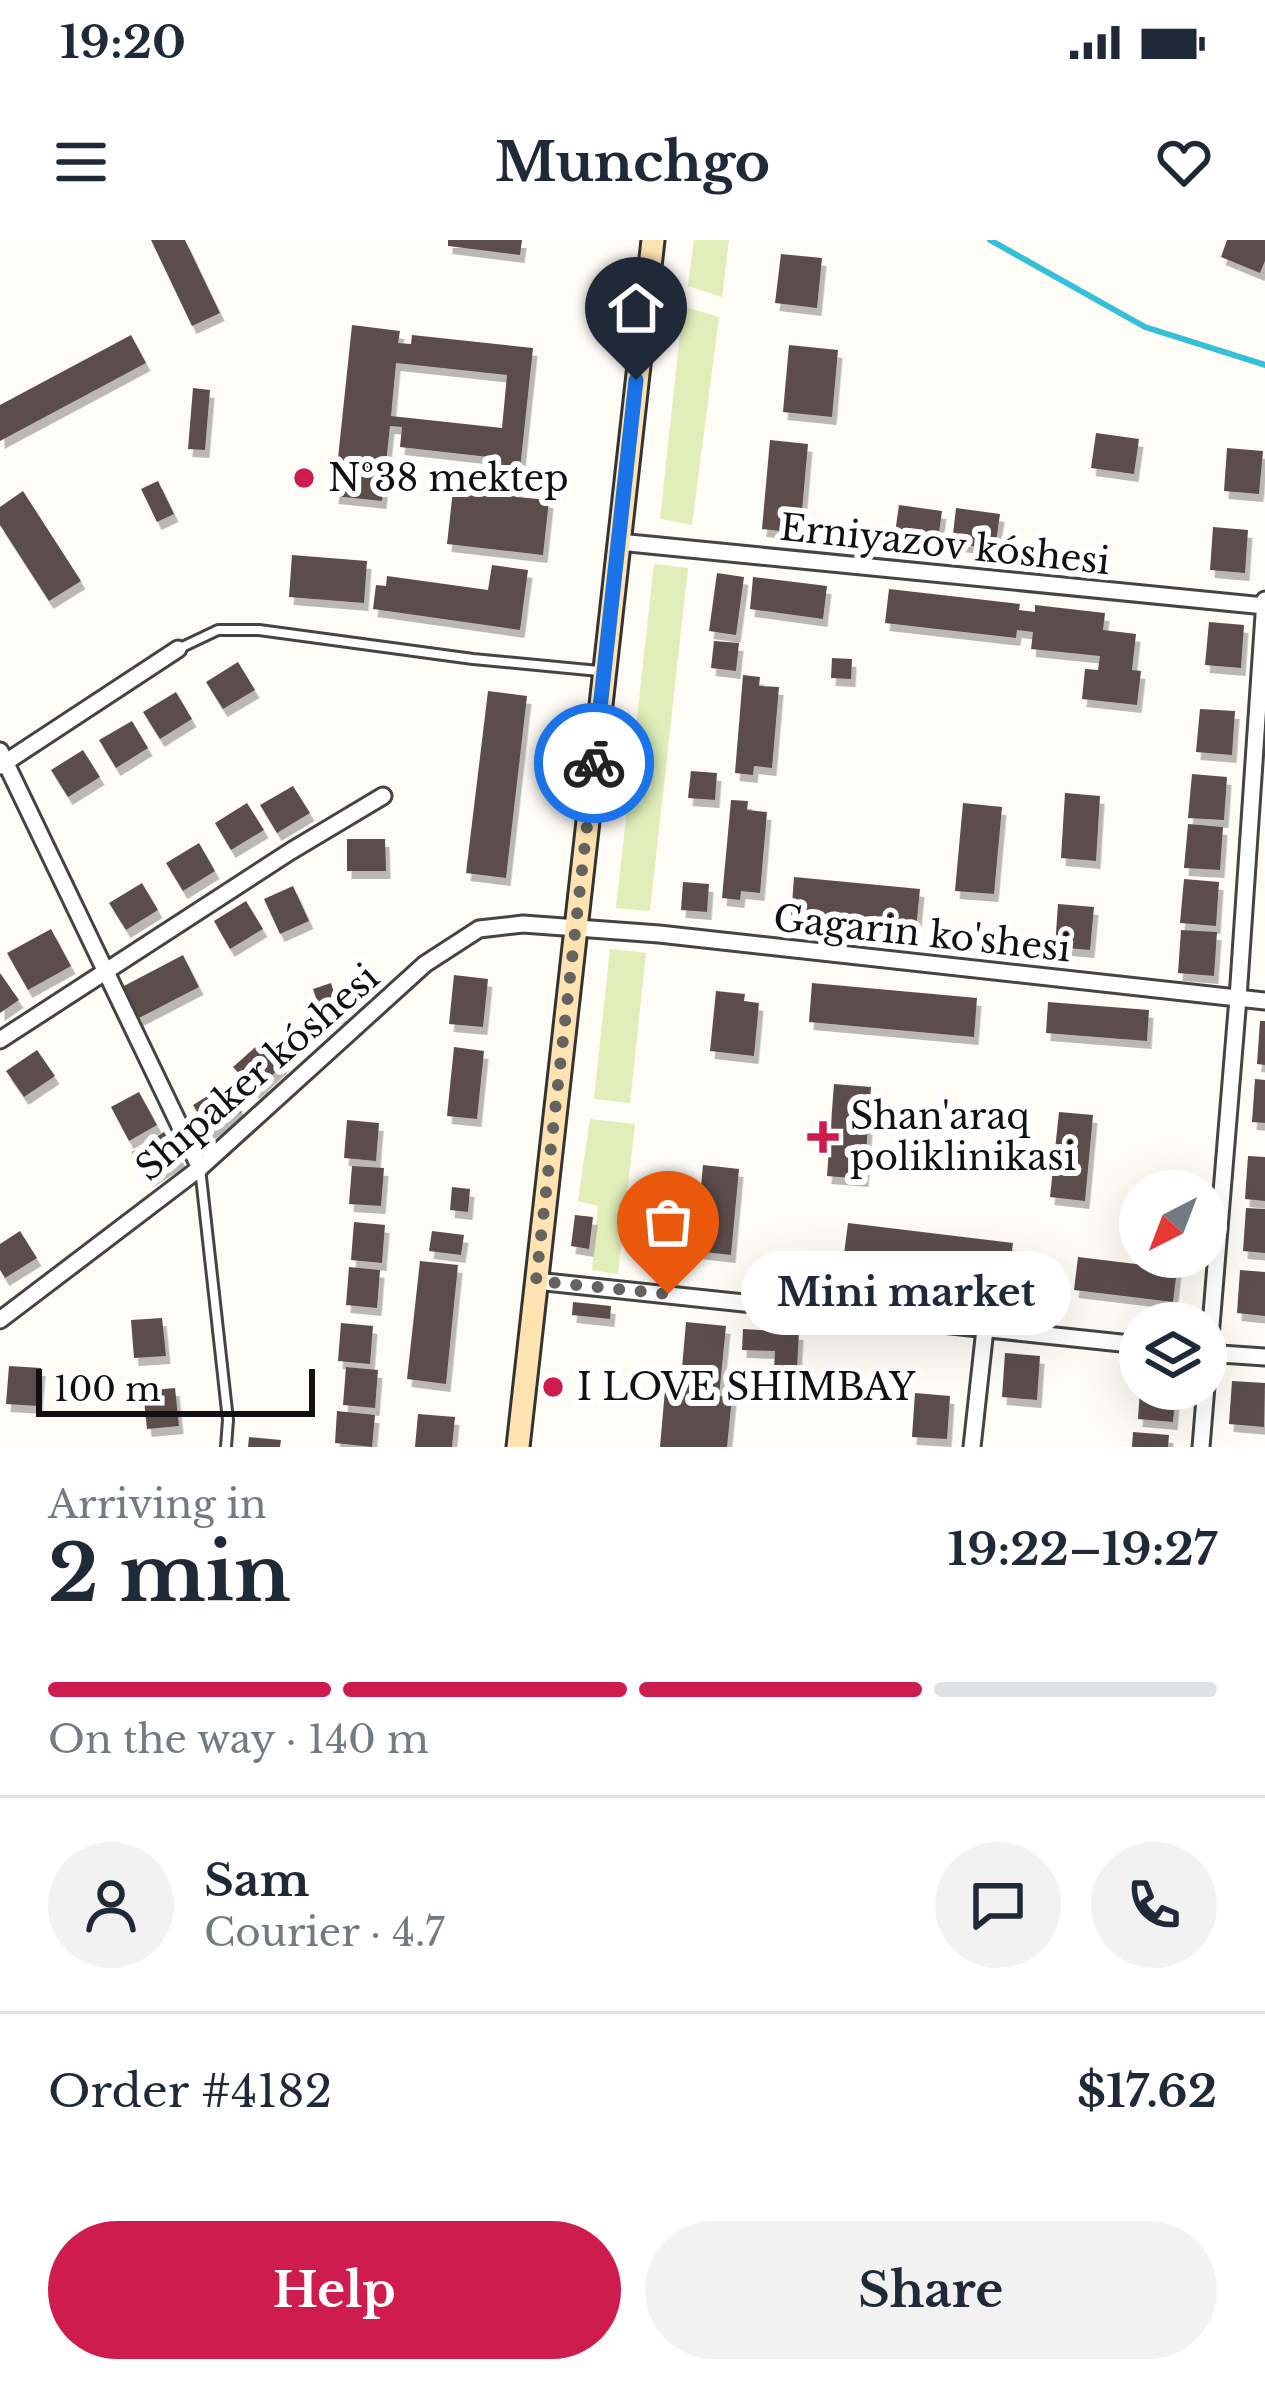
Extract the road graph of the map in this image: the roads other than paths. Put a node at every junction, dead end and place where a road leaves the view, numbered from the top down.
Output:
1 (653, 240) edge
2 (619, 542) junction
3 (1265, 604) edge
4 (178, 649) joint
5 (606, 671) junction
6 (2, 760) edge
7 (382, 796) dead end
8 (573, 927) junction
9 (106, 971) junction
10 (1238, 998) junction
11 (1265, 1001) edge
12 (0, 1040) edge
13 (200, 1168) junction
14 (536, 1281) junction
15 (1212, 1302) edge
16 (0, 1319) edge
17 (985, 1329) junction
18 (1119, 1344) edge
19 (1227, 1354) edge
20 (1265, 1357) edge
21 (1204, 1410) edge
22 (226, 1447) edge
23 (518, 1447) edge
24 (972, 1447) edge
25 (1201, 1447) edge

1 - 2 main road
2 - 3 street, Erniyazov kóshesi
2 - 5 main road
3 - 10 street
4 - 5 lane
4 - 6 street
5 - 8 main road
6 - 9 street
7 - 9 street
8 - 10 street, Gagarin ko'shesi
8 - 13 street, Shıpaker kóshesi
8 - 14 main road
9 - 12 street
9 - 13 street
10 - 11 street, Gagarin ko'shesi
10 - 15 street
13 - 16 street, Shıpaker kóshesi
13 - 22 lane
14 - 17 street
14 - 23 main road
17 - 18 street
17 - 24 street
19 - 20 street
21 - 25 street

